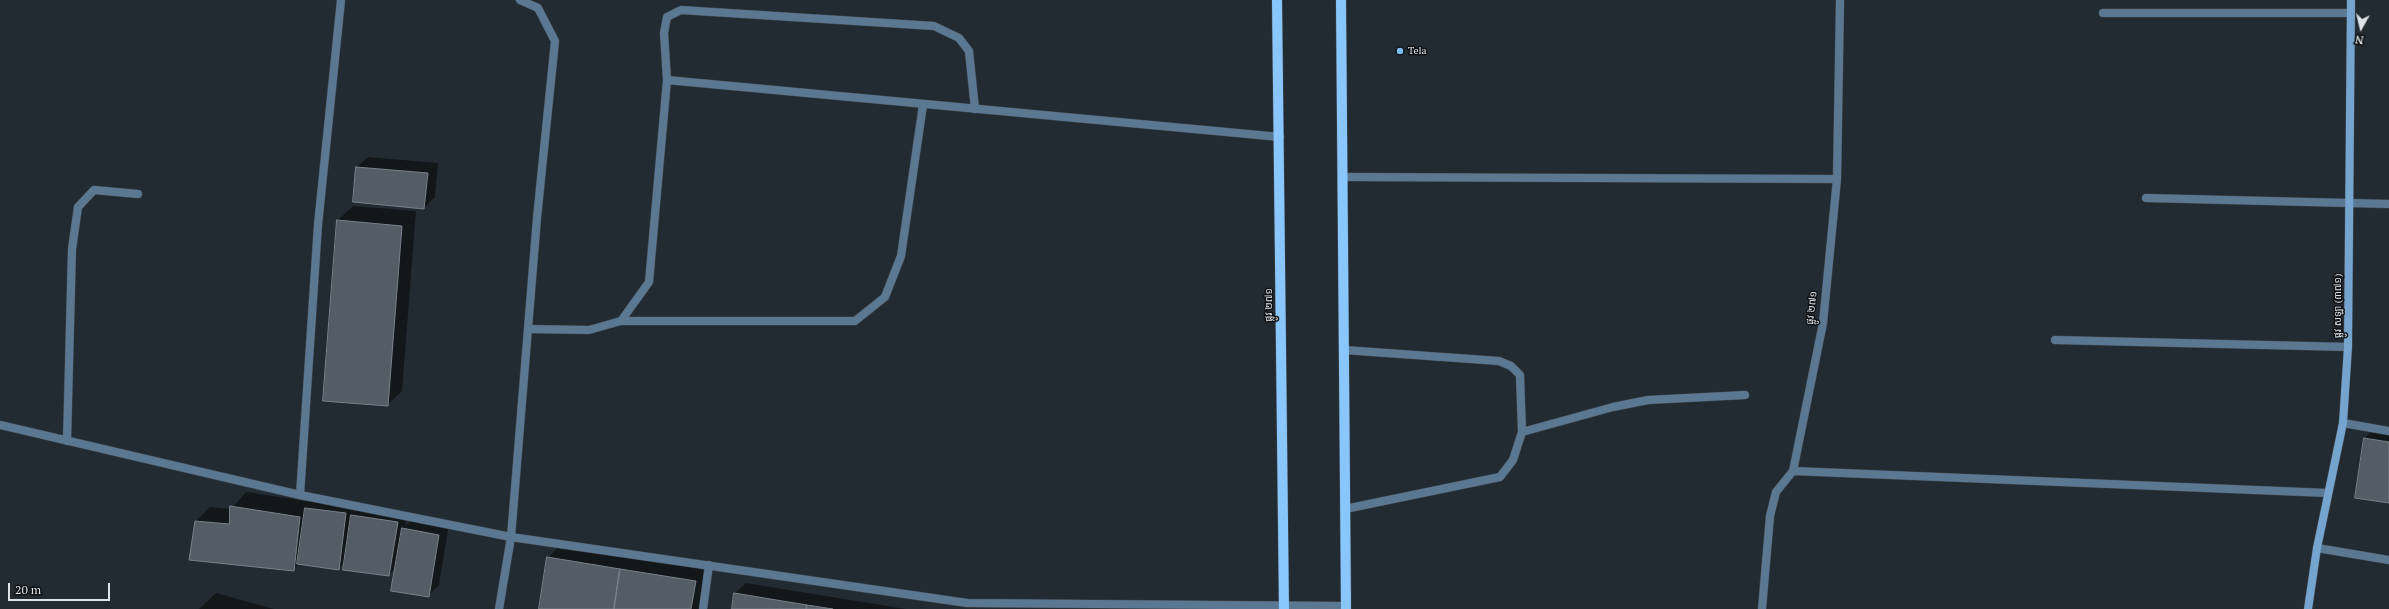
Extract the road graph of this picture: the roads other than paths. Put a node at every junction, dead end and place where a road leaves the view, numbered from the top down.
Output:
1 (341, 0) edge
2 (520, 0) edge
3 (1277, 0) edge
4 (1341, 0) edge
5 (1840, 0) edge
6 (2351, 0) edge
7 (2350, 12) junction
8 (2103, 13) dead end
9 (667, 80) junction
10 (922, 104) junction
11 (975, 109) junction
12 (1280, 137) junction
13 (1343, 177) junction
14 (1837, 179) junction
15 (138, 194) dead end
16 (2146, 198) dead end
17 (2347, 202) junction
18 (2389, 204) edge
19 (621, 321) junction
20 (529, 329) junction
21 (2054, 340) dead end
22 (2348, 347) junction
23 (1344, 350) junction
24 (1745, 395) dead end
25 (2343, 423) junction
26 (0, 425) edge
27 (2389, 431) edge
28 (1522, 432) junction
29 (67, 442) junction
30 (1792, 470) junction
31 (2328, 493) junction
32 (300, 495) junction
33 (1345, 509) junction
34 (511, 537) junction
35 (2317, 548) junction
36 (2389, 560) edge
37 (710, 565) junction
38 (967, 606) edge
39 (1284, 607) edge
40 (1346, 607) edge
41 (499, 609) edge
42 (702, 609) edge
43 (1762, 609) edge
44 (2308, 609) edge

1 - 32 street
2 - 20 street
3 - 12 main road, ផ្លូវ ២៧១
4 - 13 main road
5 - 14 street, ផ្លូវ ២៧១
6 - 7 street, ផ្លូវ សឡា (៣៧១)
7 - 8 street
7 - 17 street, ផ្លូវ សឡា (៣៧១)
9 - 10 street
9 - 11 street
9 - 19 street
10 - 11 street
10 - 19 street
11 - 12 street
12 - 39 main road, ផ្លូវ ២៧១
13 - 14 street
13 - 23 main road
14 - 30 street, ផ្លូវ ២៧១
15 - 29 street
16 - 17 street
17 - 18 street
17 - 22 street, ផ្លូវ សឡា (៣៧១)
19 - 20 street
20 - 34 street
21 - 22 street
22 - 25 street, ផ្លូវ សឡា (៣៧១)
23 - 28 street
23 - 33 main road
24 - 28 street
25 - 27 street
25 - 31 street, ផ្លូវ សឡា (៣៧១)
26 - 29 street
28 - 33 street
29 - 32 street
30 - 31 street
30 - 43 street, ផ្លូវ ២៧១
31 - 35 street, ផ្លូវ សឡា (៣៧១)
32 - 34 street
33 - 40 main road
34 - 37 street
34 - 41 street
35 - 36 street
35 - 44 street, ផ្លូវ សឡា (៣៧១)
37 - 38 street
37 - 42 street
38 - 39 street
39 - 40 street

